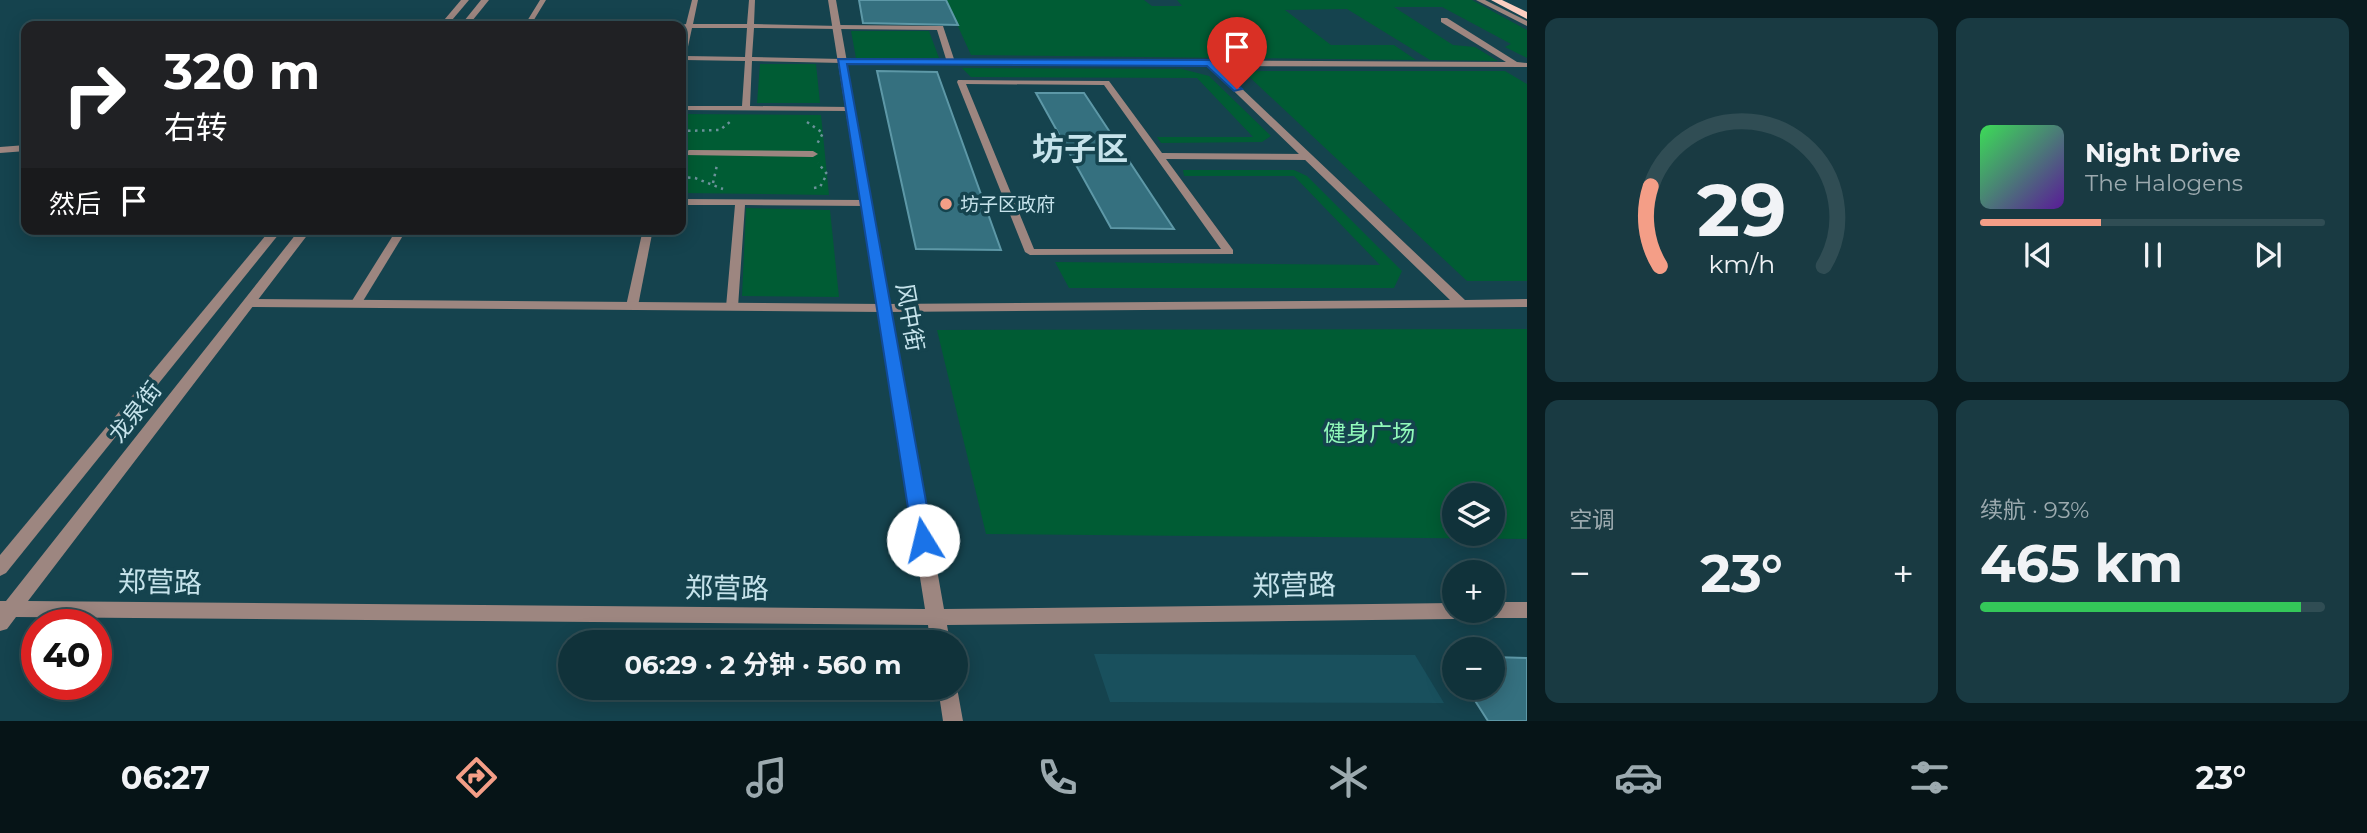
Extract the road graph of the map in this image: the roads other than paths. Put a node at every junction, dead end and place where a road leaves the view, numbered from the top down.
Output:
1 (465, 0) edge
2 (485, 0) edge
3 (543, 0) edge
4 (695, 0) edge
5 (752, 0) edge
6 (832, 0) edge
7 (1480, 0) edge
8 (1494, 0) edge
9 (1527, 16) edge
10 (1444, 20) dead end
11 (447, 21) edge
12 (468, 21) edge
13 (530, 21) edge
14 (686, 23) edge
15 (1527, 24) edge
16 (686, 26) edge
17 (751, 27) junction
18 (838, 27) junction
19 (686, 59) edge
20 (749, 59) junction
21 (842, 61) junction
22 (951, 62) junction
23 (1210, 63) junction
24 (1515, 65) junction
25 (1527, 65) edge
26 (1527, 72) edge
27 (686, 108) edge
28 (746, 109) junction
29 (850, 109) junction
30 (21, 148) edge
31 (0, 150) edge
32 (813, 154) dead end
33 (686, 156) edge
34 (1159, 156) junction
35 (1308, 157) junction
36 (686, 202) edge
37 (740, 202) junction
38 (866, 202) junction
39 (272, 235) edge
40 (301, 235) edge
41 (398, 235) edge
42 (647, 235) edge
43 (248, 303) junction
44 (1527, 303) edge
45 (356, 304) junction
46 (1462, 304) junction
47 (632, 306) junction
48 (732, 307) junction
49 (884, 308) junction
50 (0, 568) edge
51 (1505, 610) edge
52 (1527, 610) edge
53 (1442, 611) edge
54 (4, 614) edge
55 (936, 617) junction
56 (938, 630) edge
57 (950, 700) edge
58 (953, 721) edge

1 - 11 street
2 - 12 street
3 - 13 lane
4 - 14 lane
5 - 17 lane
6 - 18 street, 风中街
7 - 15 street
8 - 9 main road
10 - 24 street
16 - 17 lane
17 - 18 lane
17 - 20 lane
18 - 21 street, 风中街
18 - 22 street
19 - 20 lane
20 - 21 lane
20 - 28 lane
21 - 22 street
21 - 29 street, 风中街
22 - 23 street
23 - 24 street
23 - 35 street
24 - 25 street
24 - 26 street
27 - 28 lane
28 - 29 lane
29 - 38 street, 风中街
30 - 31 street
32 - 33 street
34 - 34 lane
34 - 35 lane
35 - 46 street
36 - 37 lane
37 - 38 lane
37 - 48 lane
38 - 49 street, 风中街
39 - 50 street, 龙泉街
40 - 43 street, 龙泉街
41 - 45 lane
42 - 47 lane
43 - 45 street
43 - 54 street, 龙泉街
44 - 46 street
45 - 47 street
46 - 49 street
47 - 48 street
48 - 49 street
49 - 55 street, 风中街
51 - 52 street
53 - 55 street, 郑营路
54 - 55 street, 郑营路
55 - 56 street, 风中街
57 - 58 street

